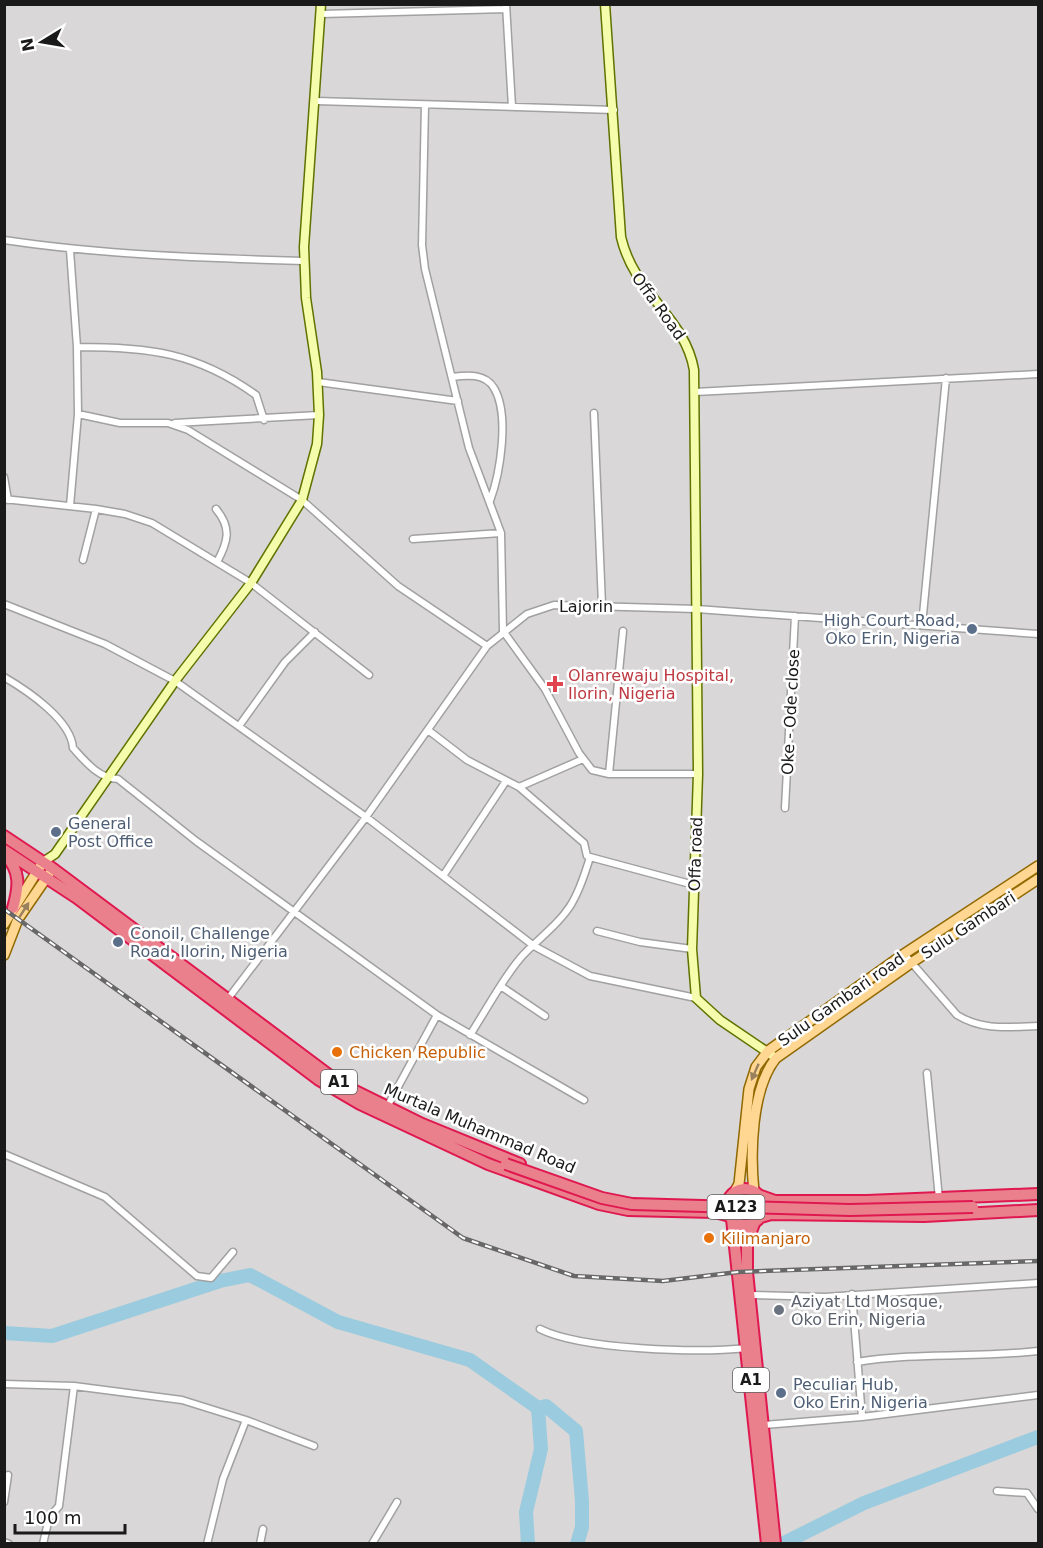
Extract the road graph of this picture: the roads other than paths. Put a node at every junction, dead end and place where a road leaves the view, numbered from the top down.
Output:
1 (321, 4) edge
2 (414, 4) edge
3 (605, 4) edge
4 (506, 7) edge
5 (414, 13) junction
6 (321, 14) junction
7 (316, 101) junction
8 (425, 105) junction
9 (512, 107) junction
10 (614, 110) junction
11 (4, 240) edge
12 (69, 250) junction
13 (304, 261) junction
14 (76, 346) junction
15 (1038, 374) edge
16 (452, 377) junction
17 (946, 378) junction
18 (318, 382) junction
19 (695, 392) junction
20 (458, 401) junction
21 (594, 413) dead end
22 (78, 414) junction
23 (319, 415) junction
24 (264, 420) junction
25 (168, 423) junction
26 (4, 477) edge
27 (6, 499) edge
28 (302, 500) junction
29 (490, 501) junction
30 (70, 506) junction
31 (96, 509) junction
32 (216, 509) dead end
33 (501, 533) junction
34 (413, 538) dead end
35 (83, 560) dead end
36 (217, 562) junction
37 (251, 583) junction
38 (4, 604) edge
39 (602, 605) junction
40 (697, 609) junction
41 (795, 616) junction
42 (922, 625) junction
43 (503, 631) junction
44 (623, 631) dead end
45 (315, 632) junction
46 (1038, 634) edge
47 (487, 646) junction
48 (369, 675) dead end
49 (4, 677) edge
50 (175, 681) junction
51 (239, 726) junction
52 (428, 730) junction
53 (583, 759) junction
54 (609, 774) junction
55 (698, 774) junction
56 (107, 779) junction
57 (506, 781) junction
58 (519, 787) junction
59 (784, 808) dead end
60 (366, 817) junction
61 (4, 836) edge
62 (4, 852) edge
63 (590, 857) junction
64 (1038, 866) edge
65 (45, 870) junction
66 (443, 876) junction
67 (1038, 879) edge
68 (694, 885) junction
69 (13, 908) junction
70 (294, 911) junction
71 (4, 924) edge
72 (597, 931) dead end
73 (534, 946) junction
74 (692, 949) junction
75 (904, 954) junction
76 (4, 955) edge
77 (911, 963) junction
78 (502, 987) junction
79 (696, 998) junction
80 (227, 1000) junction
81 (437, 1014) junction
82 (545, 1016) dead end
83 (1038, 1026) edge
84 (470, 1035) junction
85 (768, 1051) junction
86 (776, 1058) junction
87 (927, 1073) dead end
88 (584, 1100) dead end
89 (387, 1107) junction
90 (420, 1129) junction
91 (4, 1154) edge
92 (756, 1194) junction
93 (1038, 1195) edge
94 (732, 1196) junction
95 (939, 1198) junction
96 (972, 1204) junction
97 (1038, 1209) edge
98 (731, 1217) junction
99 (757, 1220) junction
100 (233, 1252) dead end
101 (1038, 1283) edge
102 (750, 1294) junction
103 (852, 1294) junction
104 (540, 1329) dead end
105 (748, 1348) junction
106 (1038, 1351) edge
107 (857, 1362) junction
108 (4, 1384) edge
109 (74, 1386) junction
110 (1038, 1395) edge
111 (862, 1417) junction
112 (246, 1420) junction
113 (764, 1425) junction
114 (314, 1446) dead end
115 (8, 1475) dead end
116 (997, 1491) dead end
117 (4, 1502) edge
118 (398, 1502) dead end
119 (1038, 1509) edge
120 (263, 1529) dead end
121 (771, 1542) edge
122 (43, 1544) edge
123 (207, 1544) edge
124 (260, 1544) edge
125 (372, 1544) edge

1 - 6 street
2 - 5 street
3 - 10 street, Offa Road
4 - 5 street
4 - 9 street
5 - 6 street
6 - 7 street
7 - 8 street
7 - 13 street
8 - 9 street
8 - 16 street
9 - 10 street
10 - 19 street, Offa Road
11 - 12 street
12 - 13 street
12 - 14 street
13 - 18 street
14 - 22 street
14 - 24 street
15 - 17 street
16 - 20 street
16 - 29 street
17 - 19 street
17 - 42 street
18 - 20 street
18 - 23 street
19 - 40 street, Offa Road
20 - 29 street
21 - 39 street
22 - 25 street
22 - 30 street
23 - 24 street
23 - 28 street
24 - 25 street
25 - 28 street
26 - 27 street
27 - 30 street
28 - 37 street
28 - 47 street
29 - 33 street
30 - 31 street
31 - 35 street
31 - 36 street
32 - 36 street
33 - 34 street
33 - 43 street
36 - 37 street
37 - 45 street
37 - 50 street
38 - 50 street
39 - 40 street, Lajorin
39 - 43 street, Lajorin
40 - 41 street, Lajorin
40 - 55 street, Offa road
41 - 42 street, Lajorin
41 - 59 street, Oke - Ode close
42 - 46 street, Lajorin
43 - 47 street, Lajorin
43 - 53 street
44 - 54 street
45 - 48 street
45 - 51 street
47 - 52 street, Lajorin
49 - 56 street
50 - 51 street
50 - 56 street
51 - 60 street
52 - 57 street
52 - 60 street, Lajorin
53 - 54 street
53 - 58 street
54 - 55 street
55 - 68 street, Offa road
56 - 65 street
56 - 70 street
57 - 58 street
57 - 66 street
58 - 63 street
60 - 66 street
60 - 70 street, Lajorin
61 - 65 highway, Murtala Muhammad Road / A1
62 - 65 highway, Murtala Muhammad Road / A1
62 - 69 highway
63 - 68 street
63 - 73 street
64 - 75 main road, Sulu Gambari road
65 - 69 main road
76 -> 65 main road
65 - 80 highway, Murtala Muhammad Road / A1
65 - 90 highway, Murtala Muhammad Road / A1
66 - 73 street
67 - 77 main road, Sulu Gambari
68 - 74 street, Offa road
69 - 71 main road
70 - 80 street, Lajorin
70 - 81 street
72 - 74 street
73 - 78 street
73 - 79 street
74 - 79 street, Offa road
75 - 77 street
75 - 85 main road, Sulu Gambari road
77 - 83 street
77 - 86 main road, Sulu Gambari
78 - 82 street
78 - 84 street
79 - 85 street
80 - 89 highway, Murtala Muhammad Road / A1
81 - 84 street
81 - 89 street
84 - 88 street
85 - 86 street
85 -> 94 main road, Sulu Gambari road
86 - 92 main road, Sulu Gambari
87 - 95 street
89 - 90 highway, Murtala Muhammad Road / A1
90 - 94 highway, Murtala Muhammad Road / A1
90 - 96 highway, Murtala Muhammad Road / A123, bridge
90 - 98 highway, Murtala Muhammad Road / A1
91 - 100 street
92 - 94 highway, A1
92 - 95 highway, Murtala Muhammad Road / A123
92 - 99 highway, A1
93 - 95 highway, Murtala Muhammad Road / A123
93 - 96 highway, Murtala Muhammad Road / A123
94 - 98 highway, A1
96 - 97 highway, Murtala Muhammad Road / A123
97 - 99 highway, Murtala Muhammad Road / A123
98 - 99 highway, A1
98 - 105 highway, A1
99 - 102 highway, A1
101 - 103 street
102 - 103 street
102 - 113 highway, A1
103 - 107 street
104 - 105 street
105 - 121 highway, A1
106 - 107 street
107 - 111 street
108 - 109 street
109 - 112 street
109 - 122 street
110 - 111 street
111 - 113 street
112 - 114 street
112 - 123 street
113 - 121 highway, A1
115 - 117 street
116 - 119 street
118 - 125 street
120 - 124 street

